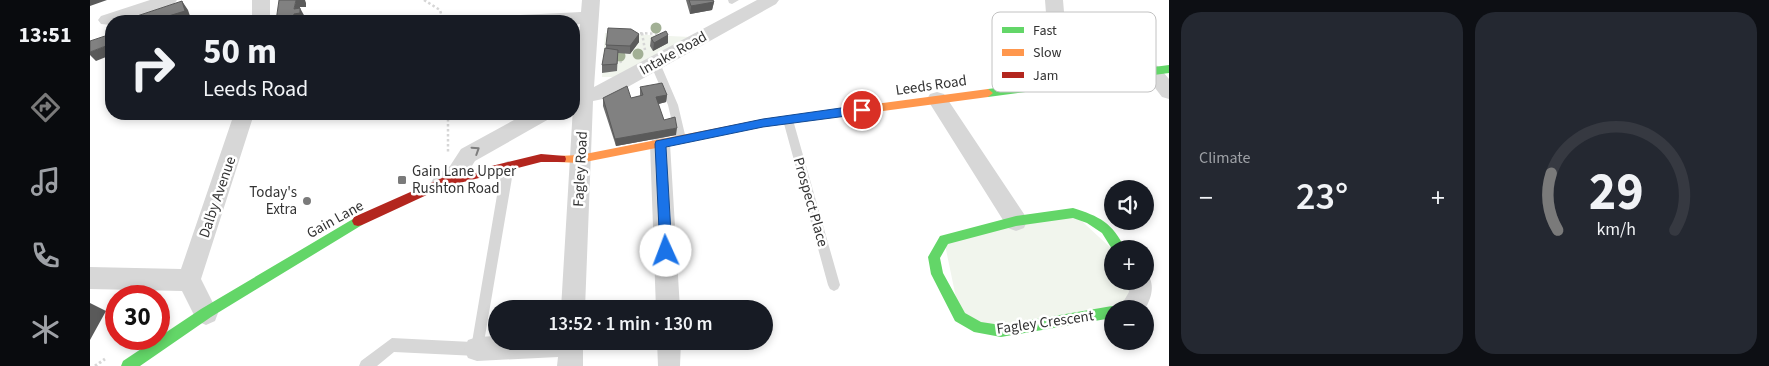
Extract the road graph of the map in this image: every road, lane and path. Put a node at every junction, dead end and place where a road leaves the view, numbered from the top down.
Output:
1 (168, 0) edge
2 (261, 0) edge
3 (424, 0) edge
4 (770, 0) edge
5 (735, 4) edge
6 (591, 9) edge
7 (122, 15) edge
8 (261, 15) edge
9 (441, 15) edge
10 (556, 15) edge
11 (632, 33) edge
12 (642, 33) dead end
13 (610, 54) edge
14 (621, 63) dead end
15 (655, 63) junction
16 (1160, 70) edge
17 (580, 89) edge
18 (995, 92) edge
19 (1169, 92) edge
20 (580, 96) edge
21 (937, 100) junction
22 (242, 120) edge
23 (448, 120) edge
24 (531, 120) edge
25 (579, 120) edge
26 (788, 120) junction
27 (682, 139) junction
28 (660, 144) junction
29 (444, 157) dead end
30 (580, 159) junction
31 (508, 166) junction
32 (442, 183) junction
33 (1016, 221) junction
34 (1113, 240) edge
35 (90, 278) edge
36 (189, 280) junction
37 (834, 285) dead end
38 (573, 300) edge
39 (668, 300) edge
40 (206, 313) junction
41 (1104, 313) edge
42 (476, 349) junction
43 (488, 349) edge
44 (128, 366) edge
45 (366, 366) edge

1 - 7 street
2 - 8 street
3 - 9 path
4 - 5 street, Intake Road
5 - 15 street, Intake Road
6 - 10 street
6 - 17 street, Fagley Road
11 - 12 path
13 - 14 path
15 - 20 street, Intake Road
15 - 27 lane
16 - 19 street
18 - 21 street, Leeds Road
21 - 26 street, Leeds Road
21 - 33 street
22 - 36 street, Dalby Avenue
23 - 29 path
32 -> 24 street
25 - 30 street, Fagley Road
26 - 27 street, Leeds Road
26 - 37 lane, Prospect Place
27 - 28 street, Leeds Road
28 - 30 street, Leeds Road
28 - 39 street
30 - 31 street, Gain Lane
30 - 38 street, Fagley Road
31 - 32 street, Gain Lane
31 - 42 lane
32 - 40 street, Gain Lane
33 - 34 street, Fagley Crescent
33 - 41 street, Fagley Crescent
35 - 36 street
36 - 40 street
40 - 44 street, Gain Lane
42 - 43 street
42 - 45 lane

